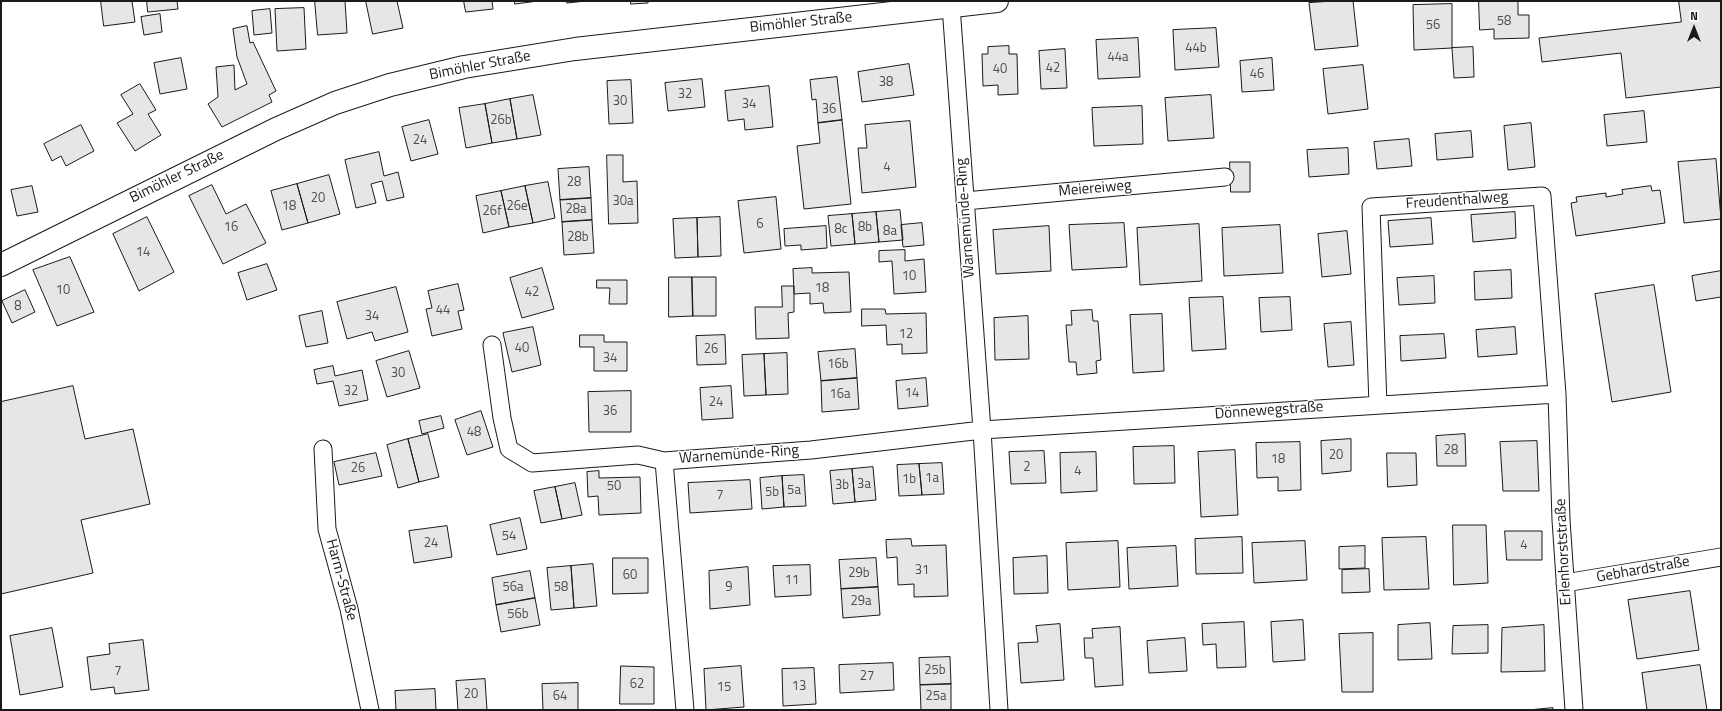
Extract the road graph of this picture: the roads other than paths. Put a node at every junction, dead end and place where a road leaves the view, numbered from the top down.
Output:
1 (997, 1) edge
2 (951, 6) junction
3 (1225, 177) dead end
4 (965, 201) junction
5 (1, 265) edge
6 (492, 345) dead end
7 (1557, 394) junction
8 (1378, 405) junction
9 (982, 430) junction
10 (323, 449) dead end
11 (664, 461) junction
12 (1721, 557) edge
13 (1565, 583) junction
14 (370, 710) edge
15 (685, 710) edge
16 (999, 710) edge
17 (1574, 710) edge

1 - 2 street, Bimöhler Straße
2 - 4 street, Warnemünde-Ring
2 - 5 street, Bimöhler Straße
3 - 4 street, Meiereiweg
4 - 9 street, Warnemünde-Ring
6 - 11 street, Warnemünde-Ring
7 - 8 street, Dönnewegstraße
7 - 8 street, Freudenthalweg
7 - 13 street, Erlenhorststraße
8 - 9 street, Dönnewegstraße
9 - 11 street, Warnemünde-Ring
9 - 16 street, Warnemünde-Ring
10 - 14 street, Harm-Straße
11 - 15 street, Warnemünde-Ring
12 - 13 street, Gebhardstraße
13 - 17 street, Erlenhorststraße

